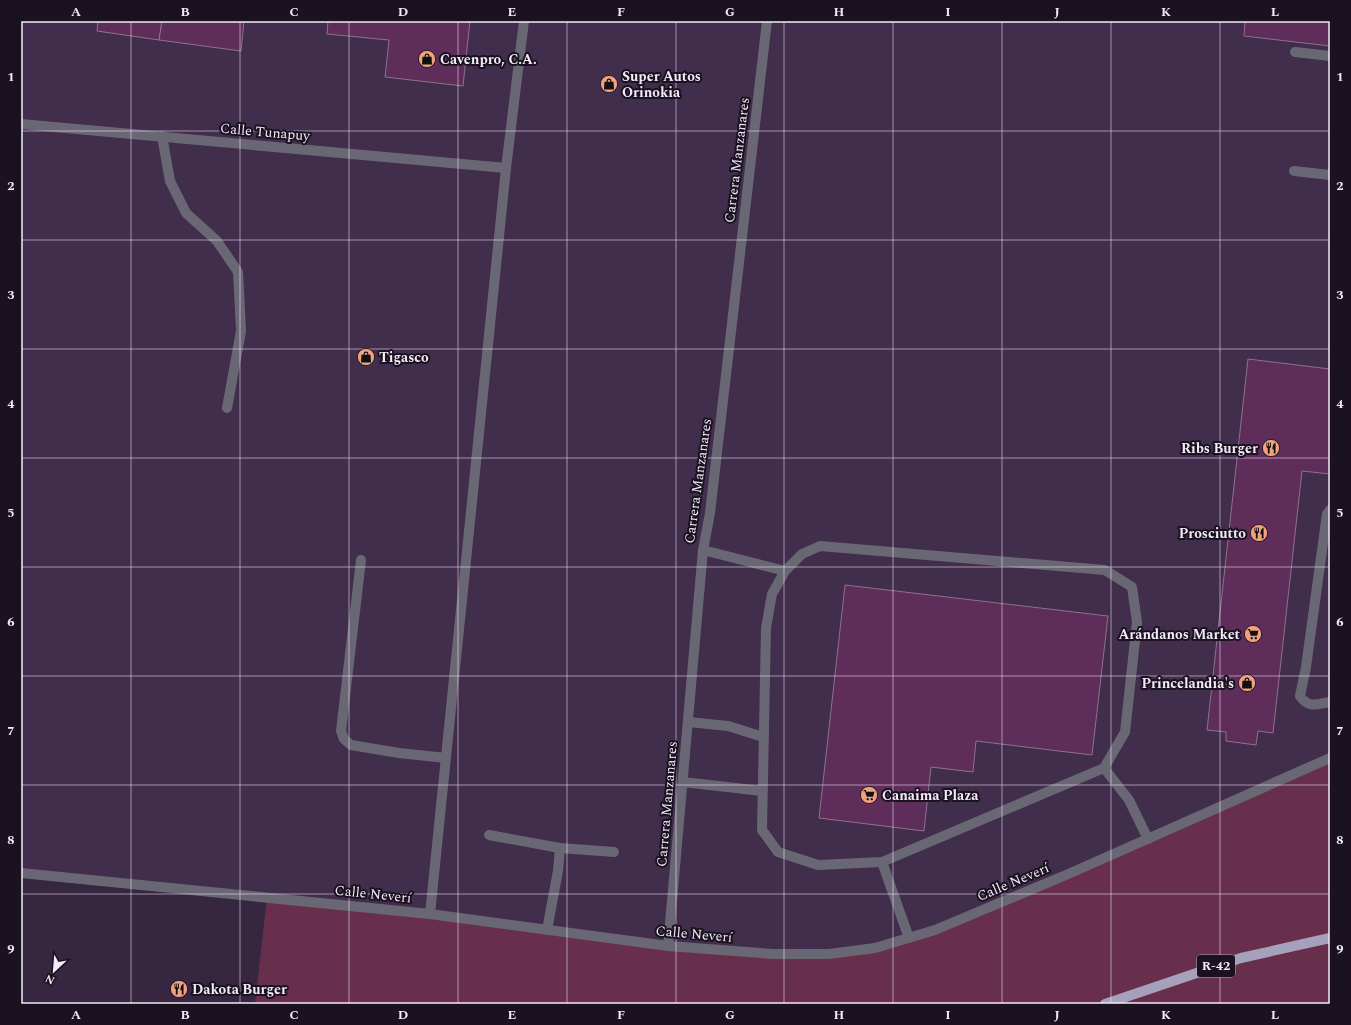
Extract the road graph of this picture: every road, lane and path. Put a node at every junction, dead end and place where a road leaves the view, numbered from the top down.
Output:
1 (524, 21) edge
2 (767, 21) edge
3 (1295, 52) dead end
4 (1330, 56) edge
5 (21, 124) edge
6 (162, 136) junction
7 (506, 168) junction
8 (1294, 171) dead end
9 (1330, 174) edge
10 (227, 408) dead end
11 (1330, 510) edge
12 (703, 550) junction
13 (361, 560) dead end
14 (785, 570) junction
15 (1330, 702) edge
16 (689, 722) junction
17 (763, 737) junction
18 (446, 758) junction
19 (1330, 758) edge
20 (1104, 768) junction
21 (683, 782) junction
22 (762, 791) junction
23 (489, 835) dead end
24 (1148, 839) junction
25 (560, 848) junction
26 (614, 852) dead end
27 (882, 862) junction
28 (21, 873) edge
29 (430, 914) junction
30 (547, 930) junction
31 (909, 938) junction
32 (1330, 938) edge
33 (668, 946) junction
34 (1105, 1004) edge

1 - 7 street
2 - 12 street, Carrera Manzanares
3 - 4 street
5 - 6 street, Calle Tunapuy
6 - 7 street, Calle Tunapuy
6 - 10 street
7 - 18 street
8 - 9 street
11 - 15 street
12 - 14 street
12 - 16 street, Carrera Manzanares
13 - 18 street
14 - 17 street
14 - 20 street
16 - 17 street
16 - 21 street, Carrera Manzanares
17 - 22 street
18 - 29 street
19 - 24 street, Calle Neverí
20 - 24 street
20 - 27 street
21 - 22 street
21 - 33 street, Carrera Manzanares
22 - 27 street
23 - 25 street
24 - 31 street, Calle Neverí
25 - 26 street
25 - 30 street
27 - 31 street
28 - 29 street, Calle Neverí
29 - 30 street, Calle Neverí
30 - 33 street, Calle Neverí
31 - 33 street, Calle Neverí
32 - 34 main road, R-42

